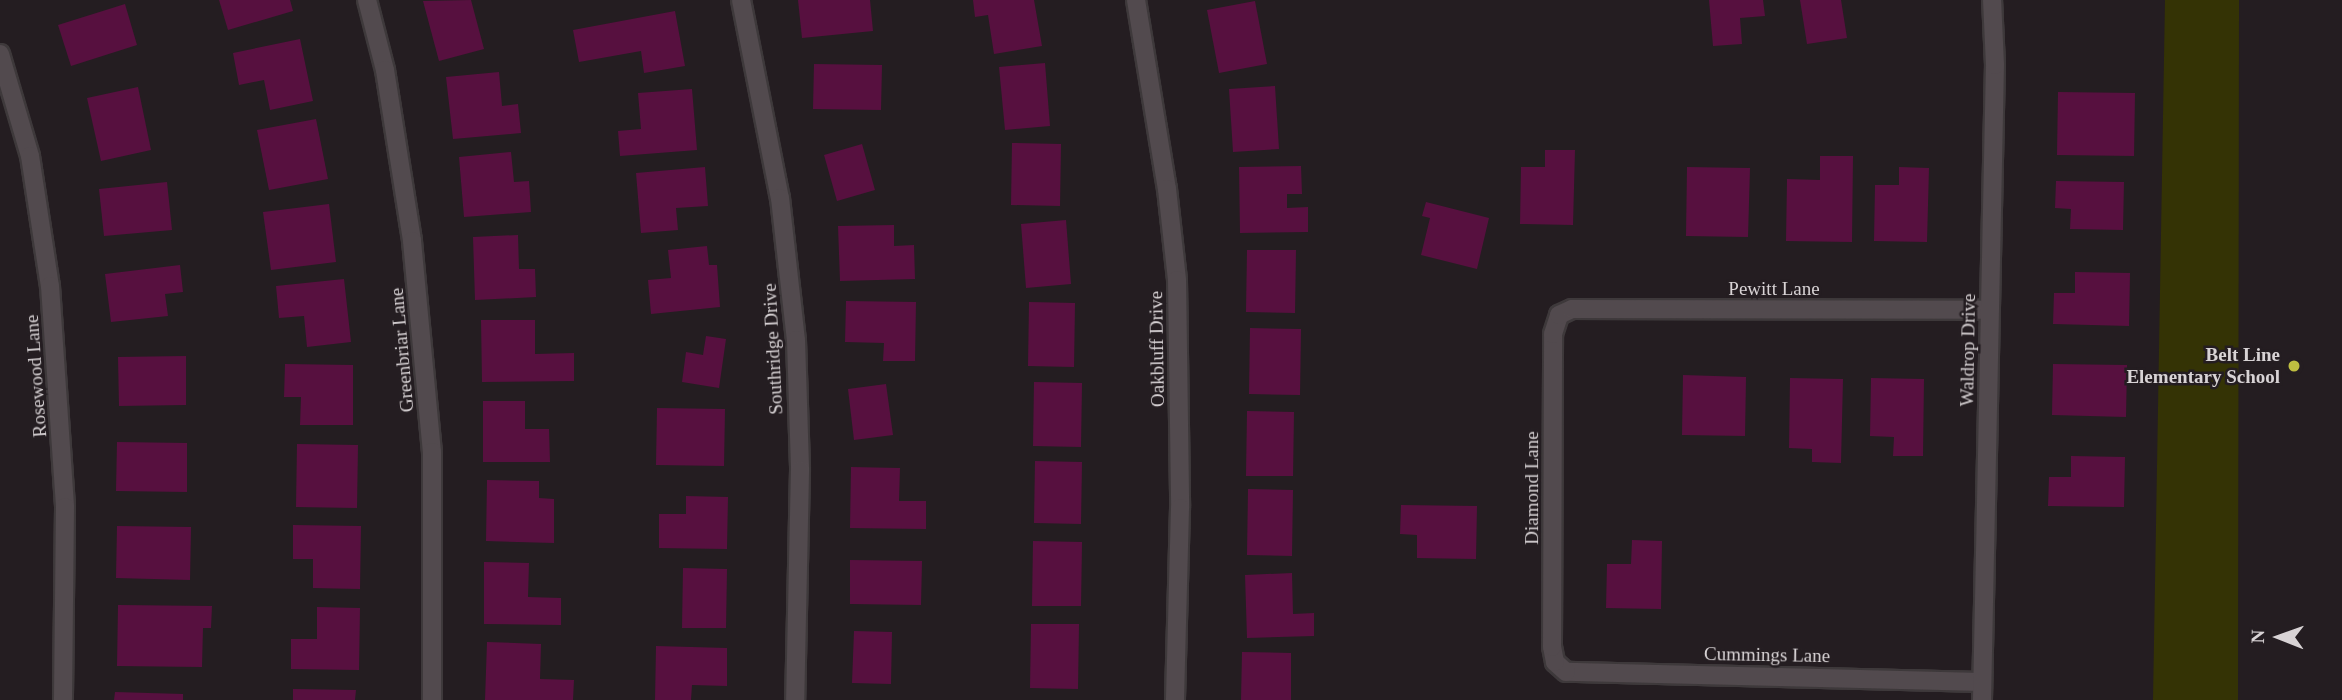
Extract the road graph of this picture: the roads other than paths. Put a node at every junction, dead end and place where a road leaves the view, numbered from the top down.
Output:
1 (367, 0) edge
2 (741, 0) edge
3 (1136, 0) edge
4 (1992, 0) edge
5 (0, 54) edge
6 (1990, 310) junction
7 (1559, 315) joint
8 (1555, 662) joint
9 (1982, 682) junction
10 (63, 700) edge
11 (432, 700) edge
12 (795, 700) edge
13 (1175, 700) edge
14 (1982, 700) edge

1 - 11 street, Greenbriar Lane
2 - 12 street, Southridge Drive
3 - 13 street, Oakbluff Drive
4 - 6 street, Waldrop Drive
5 - 10 street, Rosewood Lane
6 - 7 street, Pewitt Lane
6 - 9 street, Waldrop Drive
7 - 8 street, Diamond Lane
8 - 9 street, Cummings Lane
9 - 14 street, Waldrop Drive

